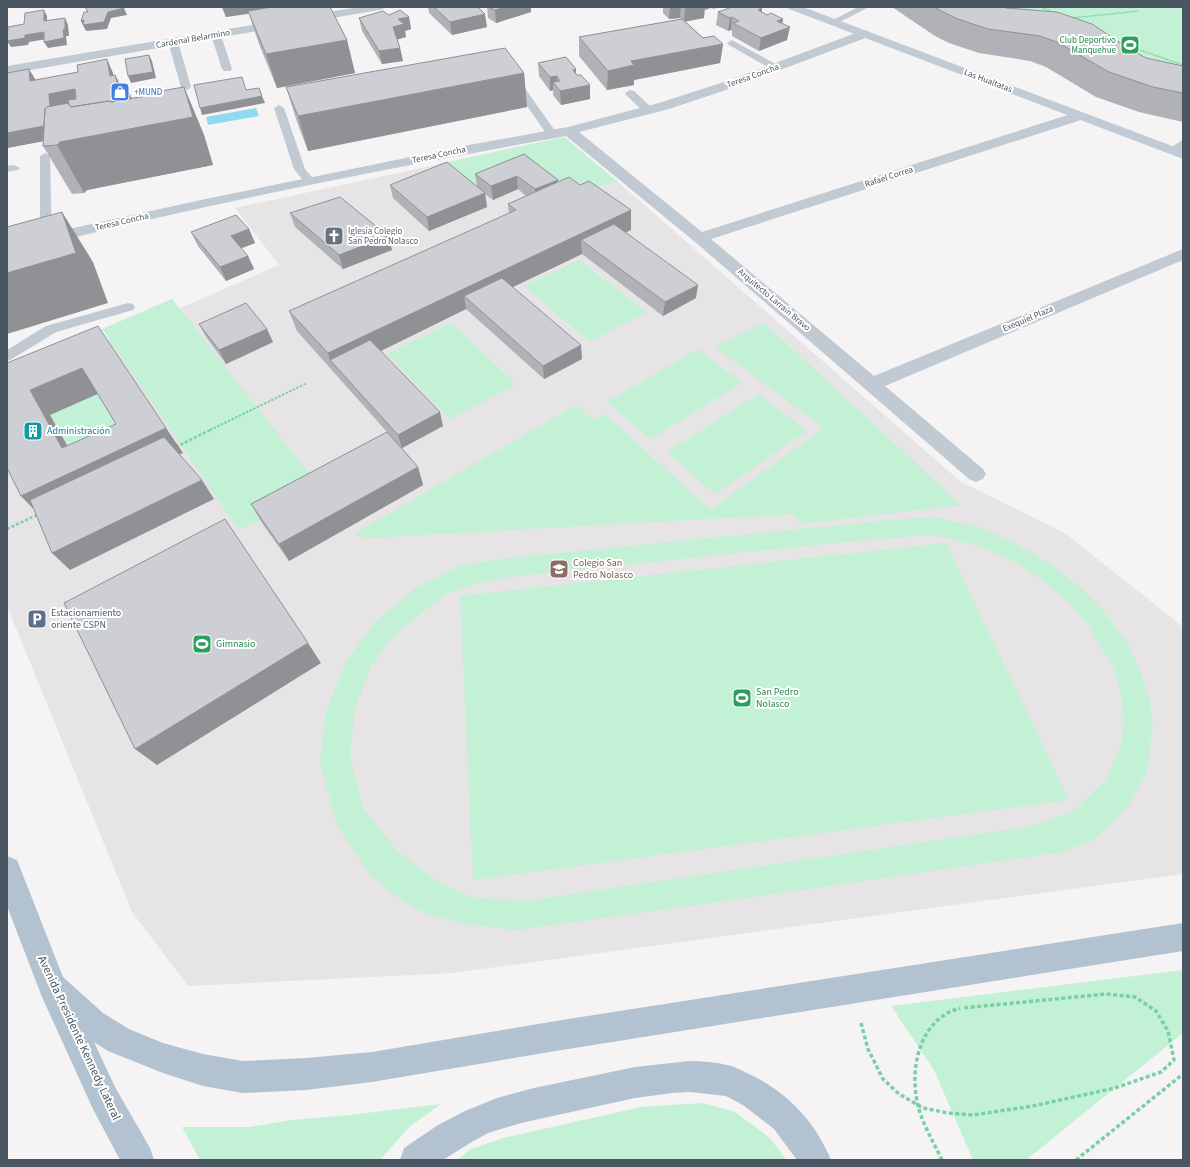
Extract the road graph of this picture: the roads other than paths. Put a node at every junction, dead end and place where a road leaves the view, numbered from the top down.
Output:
1 (379, 7) edge
2 (793, 7) edge
3 (865, 7) edge
4 (321, 12) edge
5 (833, 22) junction
6 (864, 34) junction
7 (216, 35) junction
8 (173, 42) junction
9 (732, 43) dead end
10 (227, 68) dead end
11 (776, 68) junction
12 (7, 70) edge
13 (186, 88) edge
14 (520, 89) edge
15 (630, 93) dead end
16 (279, 108) dead end
17 (648, 110) junction
18 (1079, 116) junction
19 (568, 131) junction
20 (552, 134) junction
21 (1183, 143) edge
22 (1177, 153) edge
23 (45, 156) edge
24 (310, 182) junction
25 (700, 238) junction
26 (46, 239) junction
27 (7, 250) edge
28 (1183, 254) edge
29 (128, 307) dead end
30 (7, 356) edge
31 (873, 384) junction
32 (976, 474) dead end
33 (7, 870) edge
34 (1183, 936) edge
35 (52, 987) junction
36 (138, 1160) edge
37 (416, 1160) edge
38 (815, 1160) edge

1 - 4 street, Cardenal Belarmino
2 - 5 street, Las Hualtatas
3 - 5 lane
4 - 7 street, Cardenal Belarmino
5 - 6 street, Las Hualtatas
6 - 11 street, Teresa Concha
6 - 18 street, Las Hualtatas
7 - 8 street, Cardenal Belarmino
7 - 10 lane
8 - 12 street, Cardenal Belarmino
8 - 13 lane
9 - 11 lane
11 - 17 street, Teresa Concha
14 - 20 lane
15 - 17 lane
16 - 24 lane
17 - 19 street, Teresa Concha
18 - 22 street, Las Hualtatas
18 - 25 street, Rafael Correa
19 - 20 street, Teresa Concha
19 - 25 street, Arquitecto Larraín Bravo
20 - 24 street, Teresa Concha
21 - 22 lane
23 - 26 lane
24 - 26 street, Teresa Concha
25 - 31 street, Arquitecto Larraín Bravo
26 - 27 street, Teresa Concha
28 - 31 street, Exequiel Plaza
29 - 30 lane
31 - 32 street, Arquitecto Larraín Bravo
33 - 35 main road, Avenida Presidente Kennedy Lateral
34 - 35 main road
35 - 36 main road, Avenida Presidente Kennedy Lateral
37 - 38 main road

